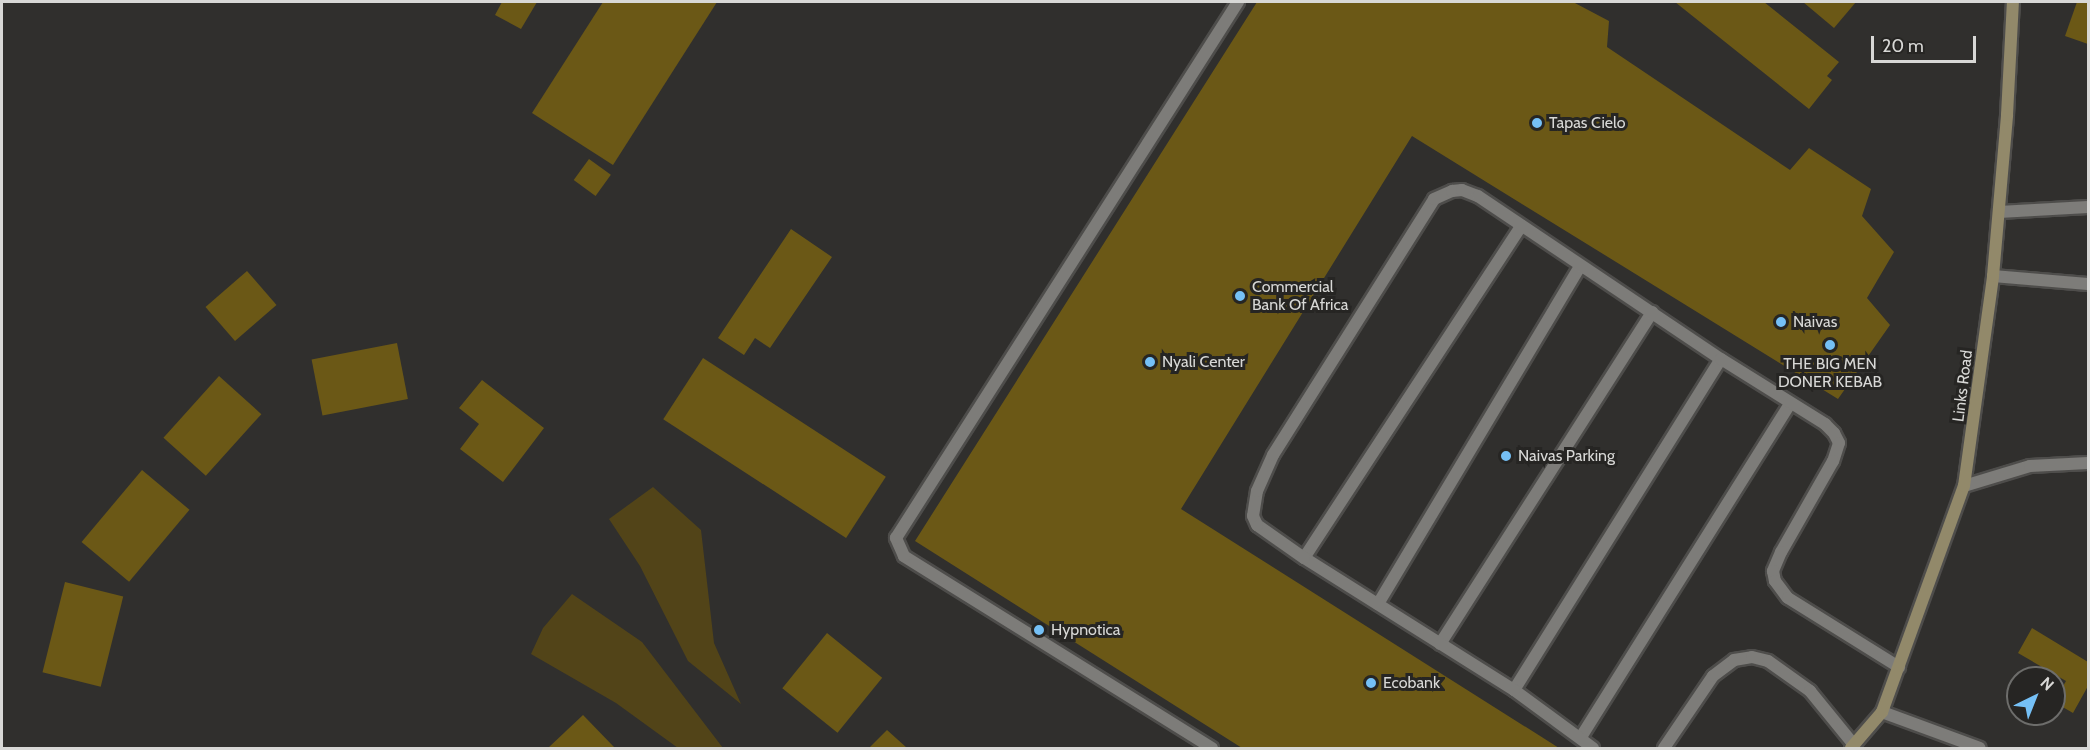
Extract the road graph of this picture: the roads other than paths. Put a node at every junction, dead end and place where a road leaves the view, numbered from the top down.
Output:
1 (1238, 2) edge
2 (2013, 2) edge
3 (2088, 207) edge
4 (1998, 212) junction
5 (1521, 226) junction
6 (1580, 266) junction
7 (1994, 276) junction
8 (2088, 284) edge
9 (1652, 312) junction
10 (1721, 359) junction
11 (1790, 404) junction
12 (2088, 463) edge
13 (1964, 486) junction
14 (1304, 558) junction
15 (1378, 604) junction
16 (1440, 644) junction
17 (1899, 667) junction
18 (1514, 690) junction
19 (1882, 712) junction
20 (1581, 737) junction
21 (1853, 747) edge
22 (1212, 748) edge
23 (1593, 748) edge
24 (1664, 748) edge
25 (1980, 748) edge

1 - 22 street
2 - 4 main road, Links Road
3 - 4 street
4 - 7 main road, Links Road
5 - 6 street
5 - 14 street
5 - 14 street
6 - 9 street
6 - 15 street
7 - 8 street
7 - 13 main road, Links Road
9 - 10 street
9 - 16 street
10 - 11 street
10 - 18 street
11 - 17 street
11 - 20 street
12 - 13 street
13 - 17 main road, Links Road
14 - 15 street
15 - 16 street
16 - 18 street
17 - 19 main road, Links Road
18 - 20 street
19 - 21 main road, Links Road
19 - 25 street
20 - 23 street
21 - 24 street

